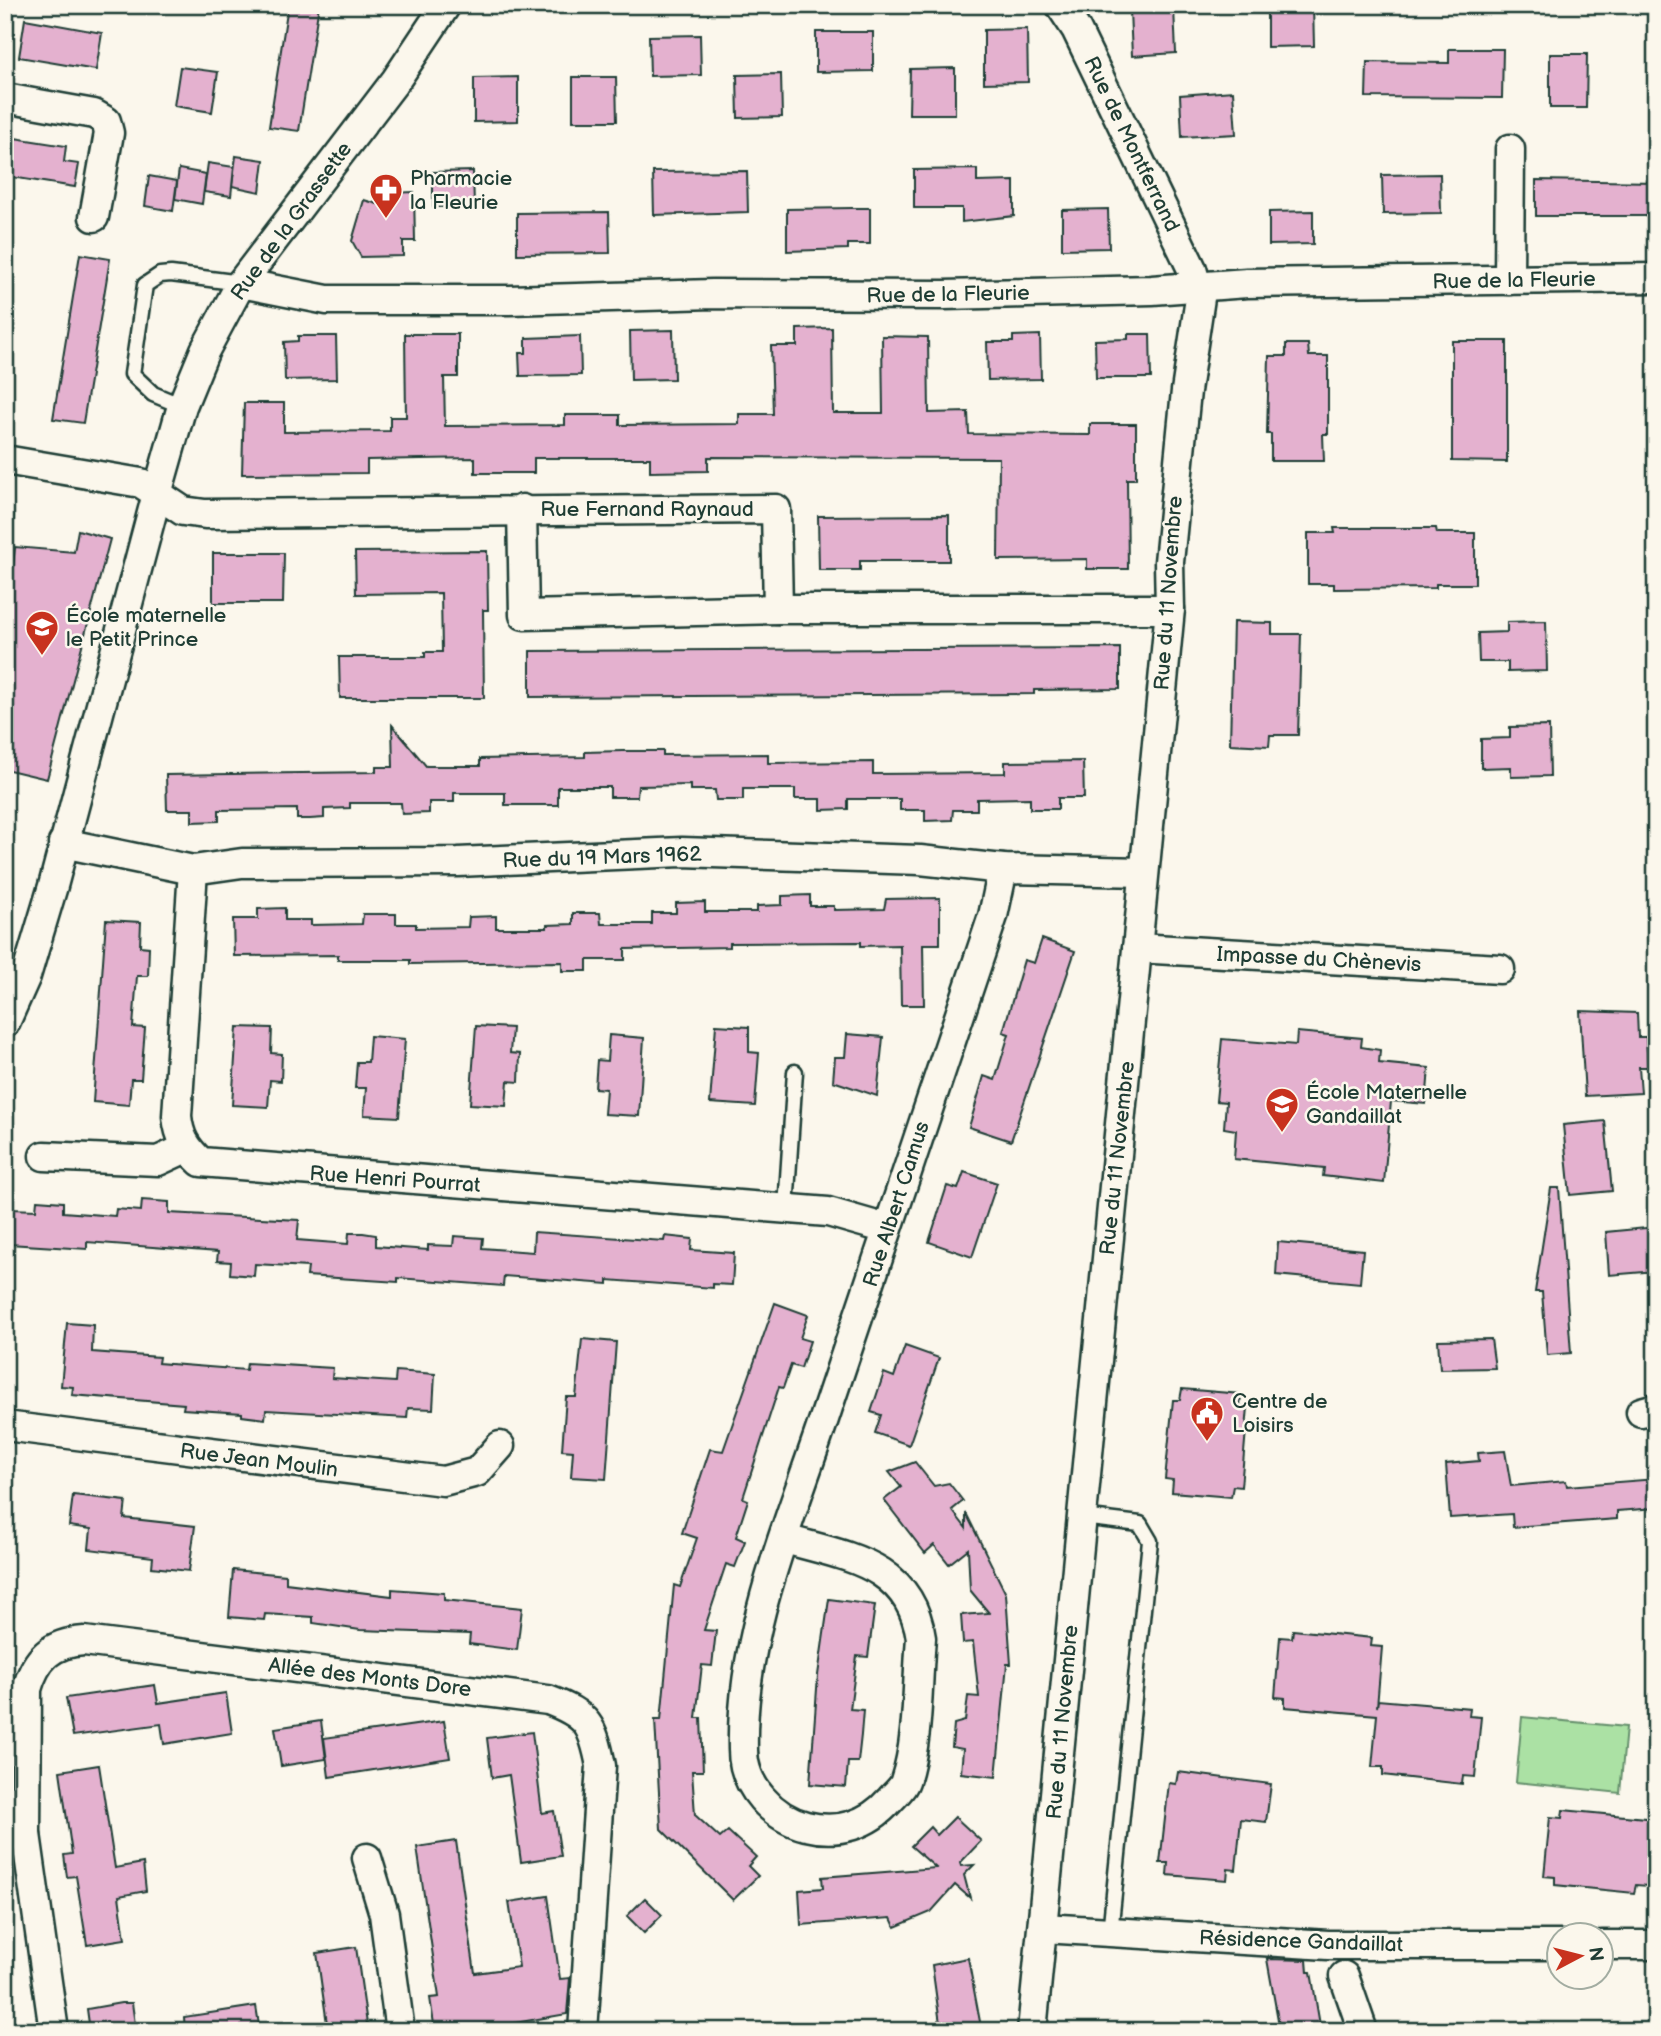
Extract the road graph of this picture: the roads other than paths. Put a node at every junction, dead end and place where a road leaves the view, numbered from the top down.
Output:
1 (446, 5) edge
2 (1060, 5) edge
3 (5, 98) edge
4 (1510, 149) dead end
5 (94, 217) dead end
6 (1656, 278) edge
7 (1509, 280) junction
8 (241, 283) junction
9 (1197, 286) junction
10 (182, 406) junction
11 (5, 460) edge
12 (157, 494) junction
13 (522, 509) junction
14 (778, 609) junction
15 (1170, 609) junction
16 (63, 843) junction
17 (1003, 869) junction
18 (194, 870) junction
19 (1144, 872) junction
20 (1137, 948) junction
21 (1500, 969) dead end
22 (5, 1023) edge
23 (795, 1072) dead end
24 (186, 1148) junction
25 (44, 1156) dead end
26 (786, 1208) junction
27 (887, 1229) junction
28 (5, 1426) edge
29 (500, 1446) dead end
30 (1082, 1517) junction
31 (785, 1539) junction
32 (16, 1833) edge
33 (367, 1858) dead end
34 (1043, 1928) junction
35 (1110, 1933) junction
36 (1546, 1945) edge
37 (1616, 1945) edge
38 (1656, 1945) edge
39 (1344, 1976) dead end
40 (54, 2031) edge
41 (400, 2031) edge
42 (583, 2031) edge
43 (1032, 2031) edge
44 (1363, 2031) edge

1 - 8 street, Rue de la Grassette
2 - 9 street, Rue de Montferrand
3 - 5 street
4 - 7 street
6 - 7 street, Rue de la Fleurie
7 - 9 street, Rue de la Fleurie
8 - 9 street, Rue de la Fleurie
8 - 10 street, Rue de la Grassette
8 - 10 lane
9 - 15 street, Rue du 11 Novembre
10 - 12 street, Rue de la Grassette
11 - 12 street, Rue Fernand Raynaud
12 - 13 street, Rue Fernand Raynaud
12 - 16 street, Rue de la Grassette
13 - 14 street, Rue Fernand Raynaud
13 - 14 street
14 - 15 street
15 - 19 street, Rue du 11 Novembre
16 - 18 street, Rue du 19 Mars 1962
16 - 22 street, Rue de la Grassette
17 - 18 street, Rue du 19 Mars 1962
17 - 19 street, Rue du 19 Mars 1962
17 - 27 street, Rue Albert Camus
18 - 24 street
19 - 20 street, Rue du 11 Novembre
20 - 21 street, Impasse du Chènevis
20 - 30 street, Rue du 11 Novembre
23 - 26 lane
24 - 25 street
24 - 26 street, Rue Henri Pourrat
26 - 27 street, Rue Henri Pourrat
27 - 31 street, Rue Albert Camus
28 - 29 street, Rue Jean Moulin
30 - 34 street, Rue du 11 Novembre
30 - 35 lane
31 - 31 street, Rue Albert Camus
32 - 40 street, Allée des Monts Dore
32 - 42 street, Allée des Monts Dore
33 - 41 street
34 - 35 street, Résidence Gandaillat
34 - 43 street, Rue du 11 Novembre
35 - 36 street, Résidence Gandaillat
37 - 38 street
39 - 44 street

